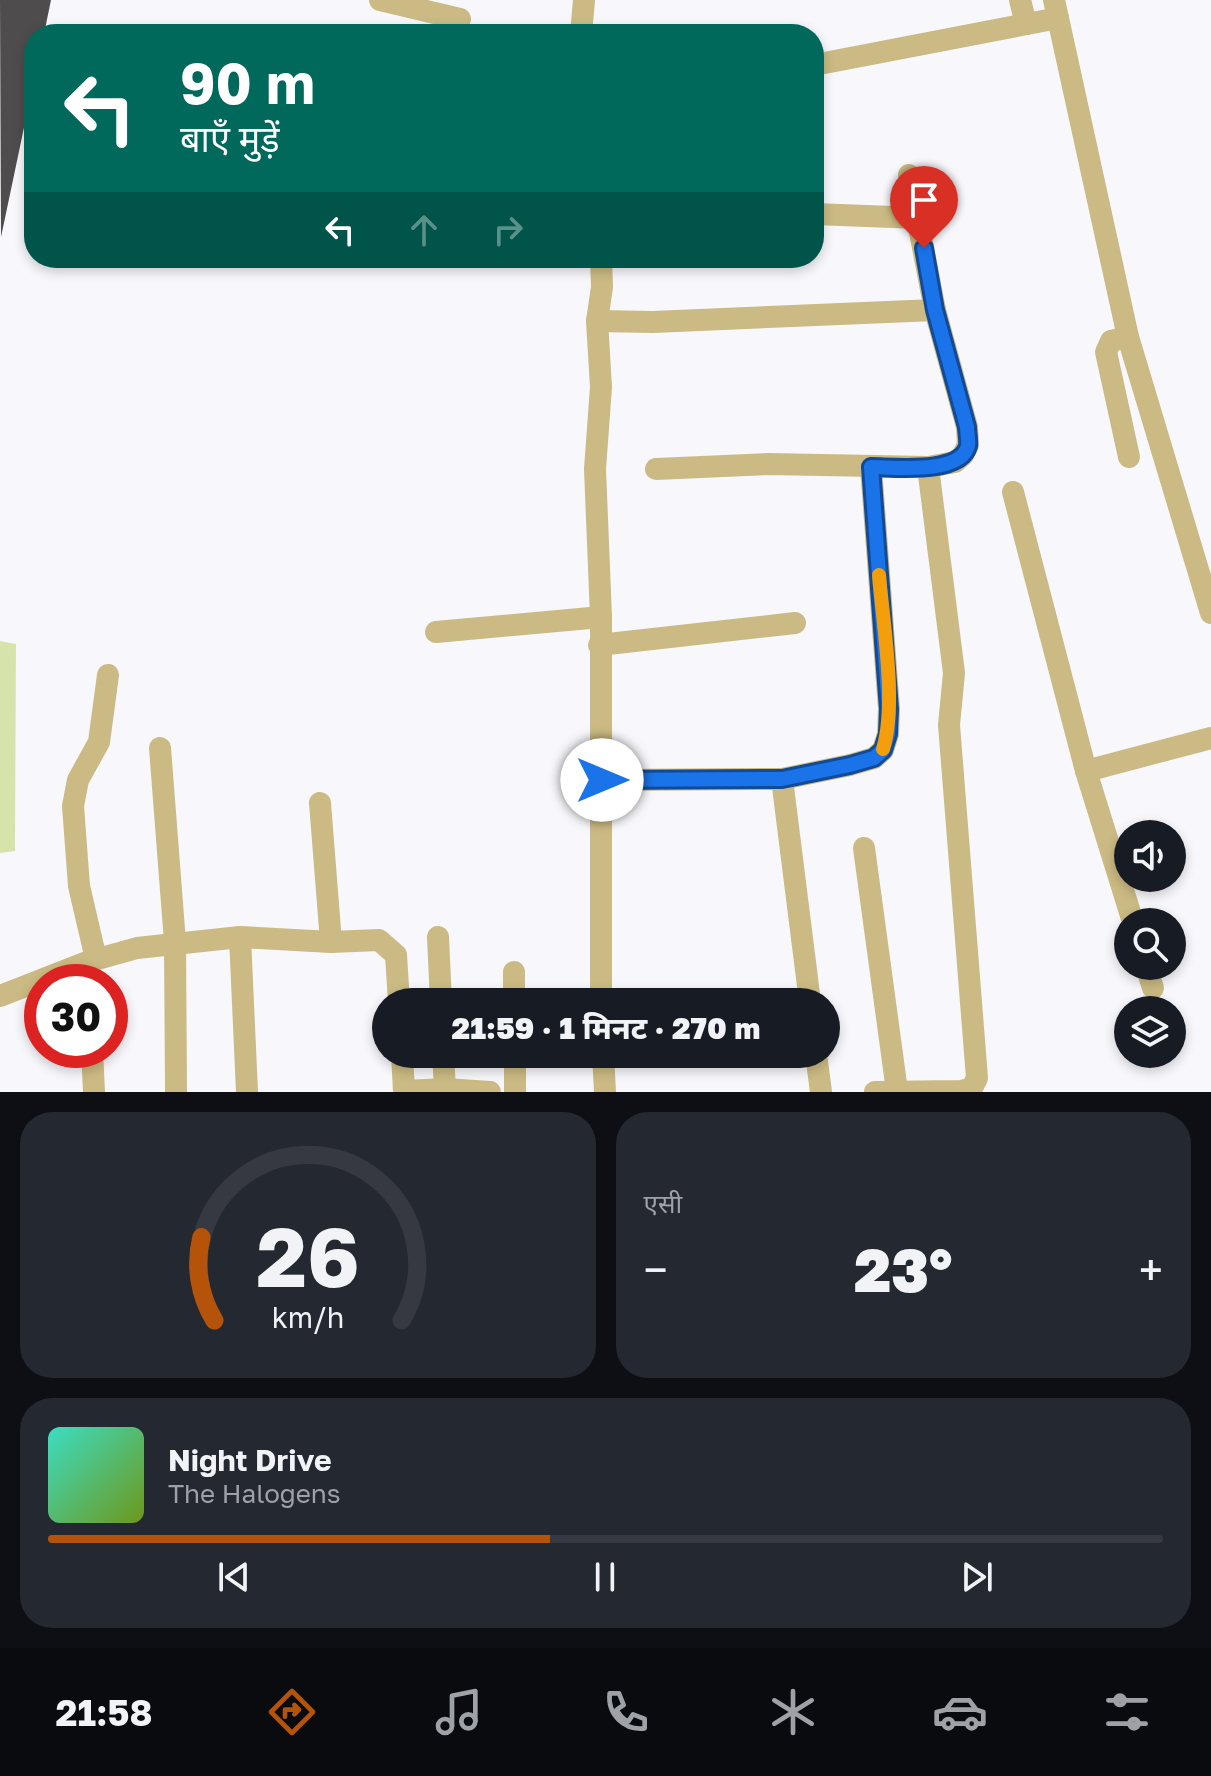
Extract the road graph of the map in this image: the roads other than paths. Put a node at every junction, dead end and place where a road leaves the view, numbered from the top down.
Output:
1 (380, 0) edge
2 (584, 0) edge
3 (1020, 0) edge
4 (1056, 9) edge
5 (461, 18) edge
6 (582, 24) edge
7 (1026, 24) junction
8 (824, 63) edge
9 (909, 175) dead end
10 (824, 214) edge
11 (919, 218) junction
12 (601, 268) edge
13 (935, 310) junction
14 (597, 321) junction
15 (1128, 337) junction
16 (1129, 457) dead end
17 (871, 467) junction
18 (928, 467) junction
19 (656, 469) dead end
20 (1013, 492) dead end
21 (1211, 613) edge
22 (601, 617) junction
23 (795, 623) dead end
24 (436, 632) dead end
25 (599, 645) junction
26 (108, 675) dead end
27 (1211, 738) edge
28 (160, 748) dead end
29 (1086, 771) junction
30 (782, 779) junction
31 (602, 780) junction
32 (320, 803) dead end
33 (864, 848) dead end
34 (1129, 908) edge
35 (240, 937) junction
36 (438, 937) dead end
37 (175, 942) junction
38 (331, 942) junction
39 (89, 964) edge
40 (99, 964) edge
41 (514, 972) dead end
42 (398, 988) edge
43 (440, 988) edge
44 (514, 988) edge
45 (601, 988) edge
46 (808, 988) edge
47 (24, 989) edge
48 (0, 996) edge
49 (93, 1068) edge
50 (403, 1068) edge
51 (444, 1068) edge
52 (515, 1068) edge
53 (604, 1068) edge
54 (818, 1068) edge
55 (445, 1089) junction
56 (897, 1091) edge
57 (94, 1092) edge
58 (176, 1092) edge
59 (247, 1092) edge
60 (404, 1092) edge
61 (490, 1092) edge
62 (515, 1092) edge
63 (605, 1092) edge
64 (821, 1092) edge
65 (875, 1092) edge

1 - 5 street
2 - 6 street
3 - 7 street
4 - 7 street
4 - 15 street
7 - 8 street
9 - 11 street
10 - 11 street
11 - 13 street
12 - 14 street
13 - 14 street
13 - 18 street
14 - 22 street
15 - 16 street
15 - 21 street
17 - 18 street
17 - 19 street
17 - 30 street
18 - 56 street
20 - 29 street
22 - 24 street
22 - 25 street
23 - 25 street
25 - 31 street
26 - 39 street
27 - 29 street
28 - 37 street
29 - 34 street
30 - 31 street
30 - 46 street
31 - 45 street
32 - 38 street
33 - 56 street
35 - 37 street
35 - 38 street
35 - 59 street
36 - 43 street
37 - 40 street
37 - 58 street
38 - 42 street
41 - 44 street
47 - 48 street
49 - 57 street
50 - 60 street
51 - 55 street
52 - 62 street
53 - 63 street
54 - 64 street
55 - 60 street
55 - 61 street
56 - 65 street

